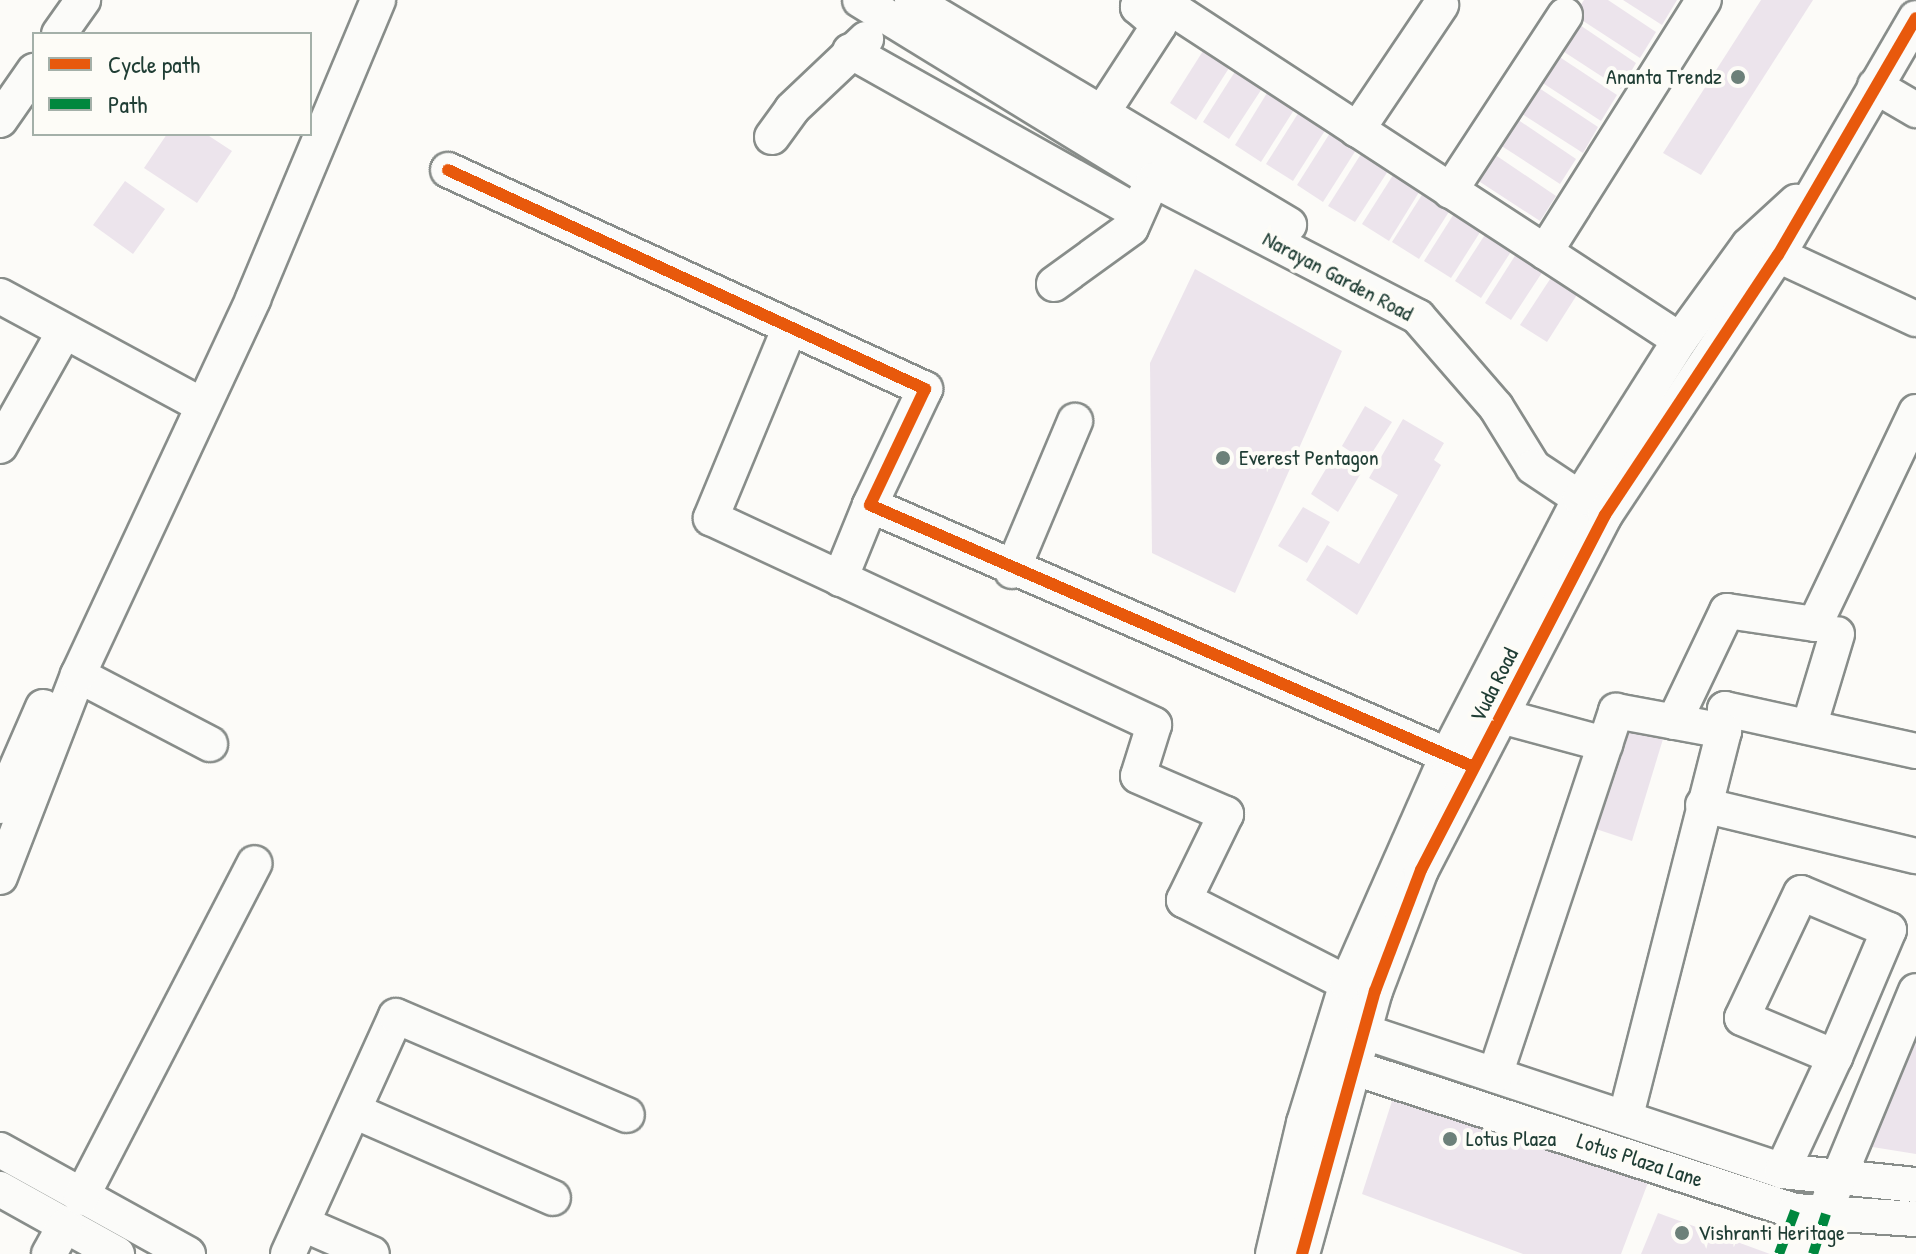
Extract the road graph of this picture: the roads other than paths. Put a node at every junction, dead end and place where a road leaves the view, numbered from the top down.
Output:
1 (83, 0) edge
2 (354, 0) edge
3 (378, 0) edge
4 (860, 0) edge
5 (1704, 0) edge
6 (1141, 2) edge
7 (1441, 5) dead end
8 (1561, 5) edge
9 (902, 10) edge
10 (1916, 18) edge
11 (60, 32) edge
12 (850, 51) junction
13 (32, 73) edge
14 (1875, 86) junction
15 (3, 108) edge
16 (312, 109) edge
17 (1916, 110) edge
18 (1090, 125) junction
19 (1357, 130) junction
20 (301, 136) edge
21 (772, 137) dead end
22 (448, 170) dead end
23 (1154, 180) junction
24 (1820, 180) junction
25 (1450, 191) junction
26 (1137, 212) junction
27 (1545, 252) junction
28 (1778, 255) junction
29 (1054, 284) dead end
30 (0, 296) edge
31 (1916, 319) edge
32 (790, 327) junction
33 (64, 332) junction
34 (1680, 340) junction
35 (192, 400) junction
36 (1496, 407) junction
37 (1916, 412) edge
38 (1075, 421) dead end
39 (0, 446) edge
40 (870, 505) junction
41 (1593, 507) junction
42 (1012, 571) junction
43 (840, 579) junction
44 (1837, 634) dead end
45 (78, 675) junction
46 (1501, 716) junction
47 (1674, 722) junction
48 (1809, 727) junction
49 (1724, 731) junction
50 (210, 744) dead end
51 (1605, 744) junction
52 (1916, 751) edge
53 (1461, 762) junction
54 (1703, 805) junction
55 (0, 806) edge
56 (1916, 856) edge
57 (255, 863) dead end
58 (0, 877) edge
59 (1361, 987) junction
60 (1916, 991) edge
61 (1350, 1027) junction
62 (1835, 1057) junction
63 (1340, 1063) junction
64 (1495, 1075) junction
65 (354, 1111) junction
66 (627, 1115) dead end
67 (1625, 1118) junction
68 (0, 1150) edge
69 (1808, 1176) junction
70 (1916, 1185) edge
71 (0, 1189) edge
72 (553, 1198) dead end
73 (1810, 1212) junction
74 (1916, 1219) edge
75 (303, 1224) junction
76 (65, 1226) edge
77 (117, 1254) edge
78 (188, 1254) edge
79 (288, 1254) edge
80 (372, 1254) edge
81 (1273, 1254) edge
82 (1302, 1254) edge

1 - 11 street
2 - 16 street
3 - 35 street
4 - 9 street, Narayan Garden Road
5 - 27 street
6 - 18 street
6 - 19 street
7 - 19 street
8 - 25 street
9 - 12 street
9 - 18 street, Narayan Garden Road
10 - 14 street
12 - 21 street
12 - 26 street
13 - 15 street
14 - 17 street
14 - 24 street
18 - 23 street, Narayan Garden Road
18 - 36 street, Narayan Garden Road
19 - 25 street
20 - 35 street
22 - 32 street
23 - 26 street
23 - 36 street, Narayan Garden Road
24 - 28 street, Vuda Road
24 - 34 street, Vuda Road
25 - 27 street
26 - 29 street
27 - 34 street
28 - 31 street
28 - 41 street, Vuda Road
30 - 33 street
32 - 40 street
32 - 43 street
33 - 35 street
33 - 39 street
34 - 41 street, Vuda Road
35 - 45 street
35 - 55 street
36 - 41 street
37 - 47 street
38 - 42 street
40 - 42 street
40 - 43 street
41 - 46 street, Vuda Road
41 - 53 street, Vuda Road
42 - 53 street
43 - 59 street
44 - 48 street
45 - 50 street
45 - 58 street
46 - 51 street
46 - 53 street, Vuda Road
47 - 49 street
47 - 51 street
48 - 49 street
48 - 52 street
49 - 54 street
51 - 64 street
53 - 59 street, Vuda Road
54 - 56 street
54 - 67 street
57 - 76 street
59 - 61 street, Vuda Road
60 - 69 street
61 - 63 street, Vuda Road
61 - 64 street, Lotus Plaza Lane
62 - 62 street
62 - 69 street
63 - 73 street, Lotus Plaza Lane
63 - 81 street, Vuda Road
63 - 82 street, Vuda Road
64 - 67 street, Lotus Plaza Lane
65 - 66 street
65 - 72 street
65 - 75 street
67 - 69 street, Lotus Plaza Lane
68 - 76 street
69 - 70 street, Lotus Plaza Lane
69 - 73 street
71 - 76 street
73 - 74 street, Lotus Plaza Lane
75 - 79 street
75 - 80 street
76 - 77 street
76 - 78 street

